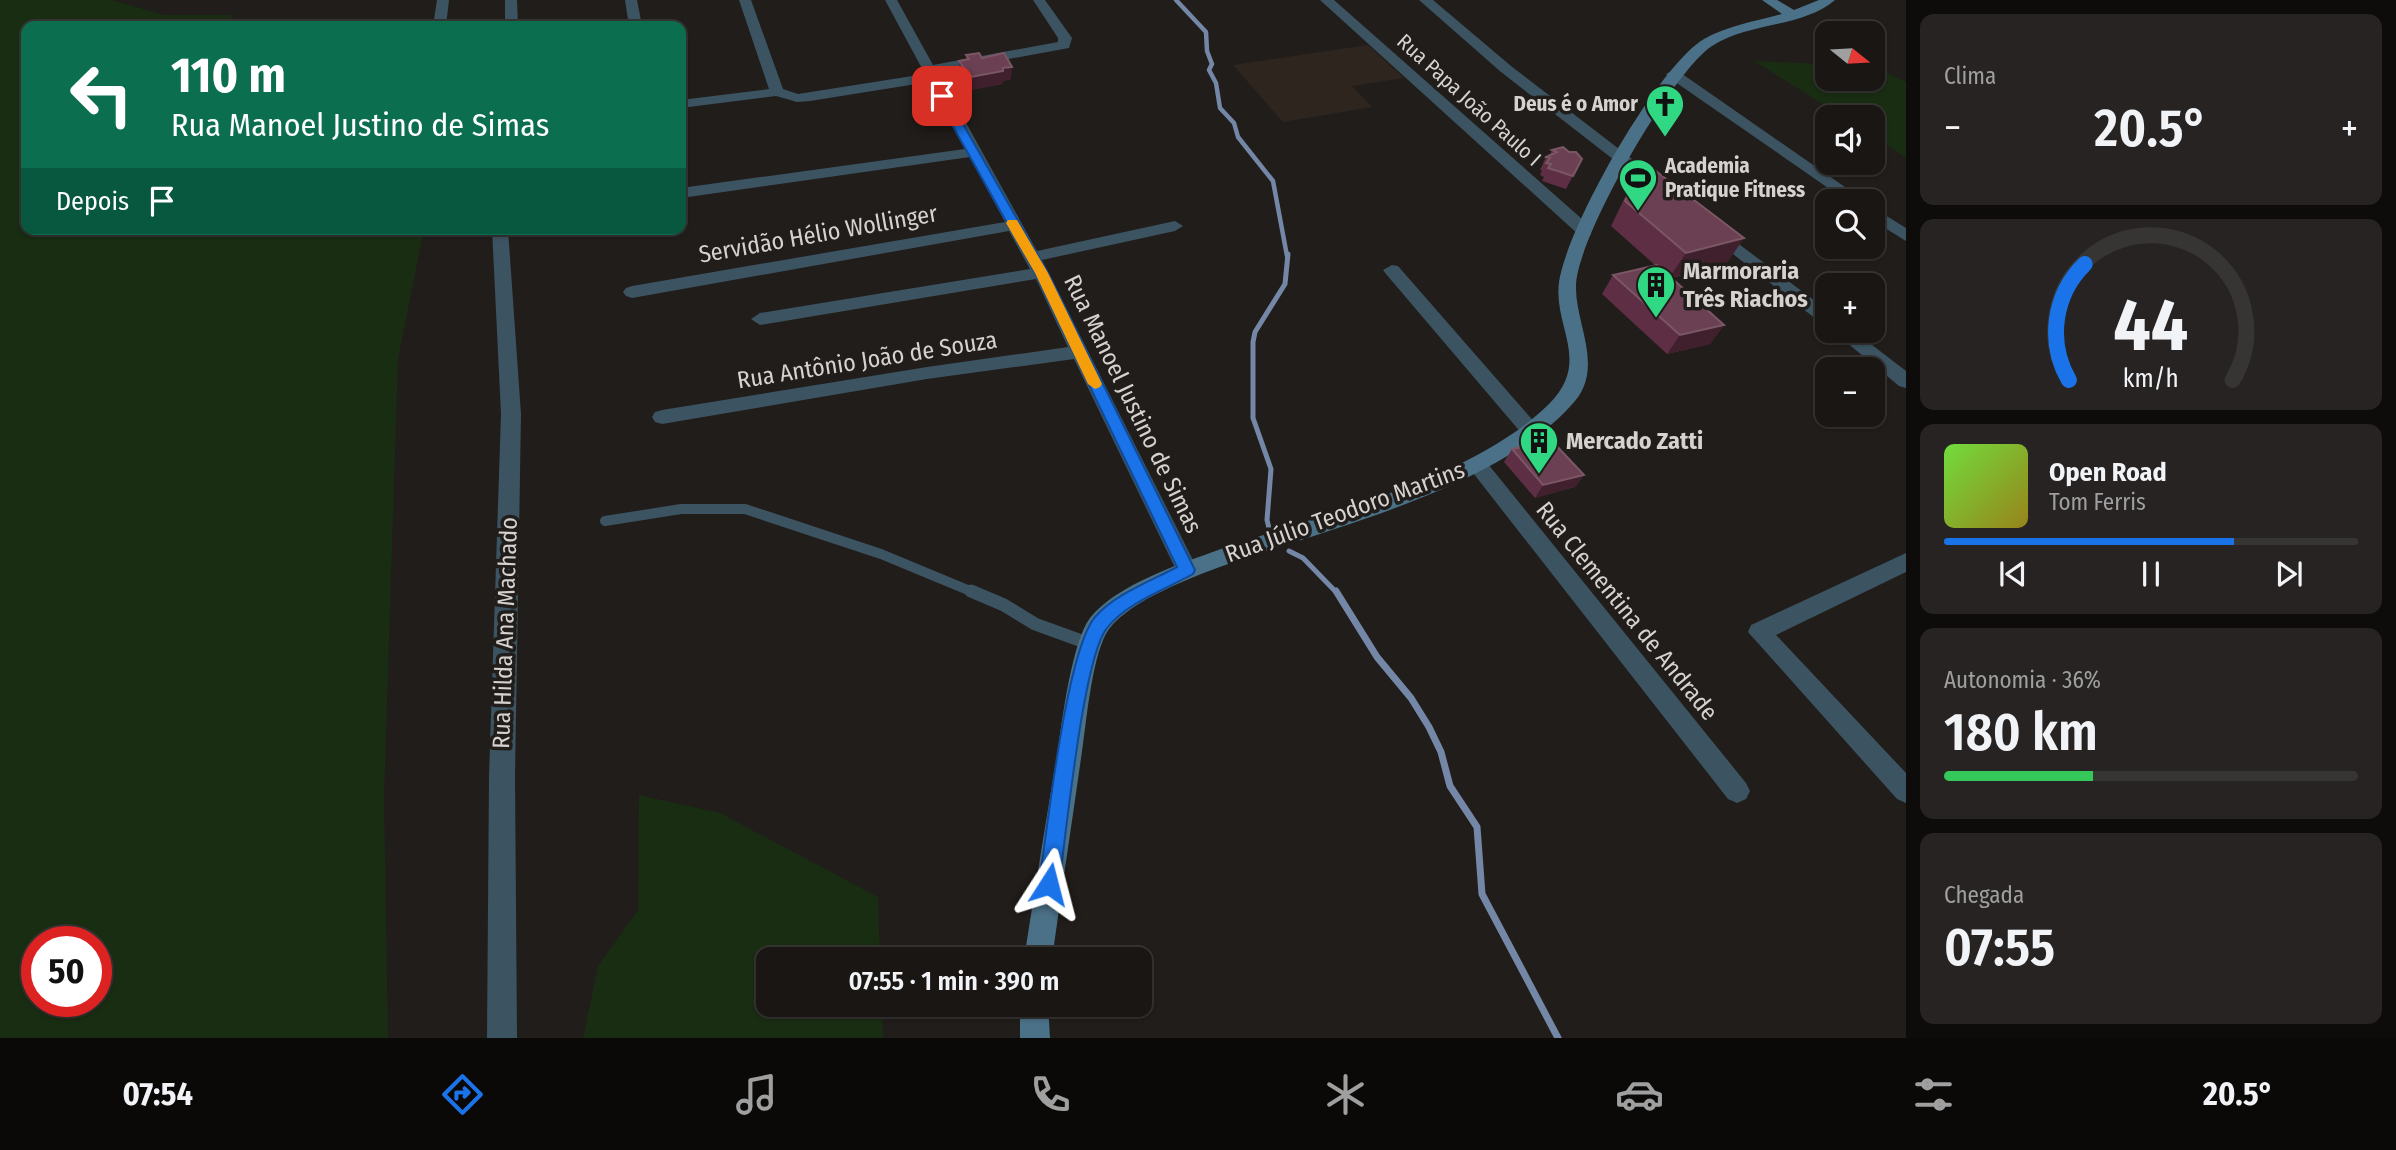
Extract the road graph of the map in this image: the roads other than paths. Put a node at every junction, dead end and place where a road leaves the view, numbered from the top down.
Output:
1 (443, 0) edge
2 (511, 0) edge
3 (631, 0) edge
4 (745, 0) edge
5 (891, 0) edge
6 (1039, 0) edge
7 (1326, 0) edge
8 (1425, 0) edge
9 (1768, 0) edge
10 (1829, 0) edge
11 (1793, 15) junction
12 (441, 21) edge
13 (512, 21) edge
14 (635, 21) edge
15 (929, 74) junction
16 (1673, 74) junction
17 (777, 92) junction
18 (686, 103) edge
19 (974, 152) junction
20 (1623, 159) junction
21 (1840, 189) edge
22 (686, 193) edge
23 (1677, 201) edge
24 (1698, 218) edge
25 (1885, 221) edge
26 (1013, 225) junction
27 (1175, 226) dead end
28 (1585, 232) junction
29 (500, 235) edge
30 (1906, 236) edge
31 (1031, 257) junction
32 (1392, 270) dead end
33 (1041, 273) junction
34 (632, 292) dead end
35 (1815, 310) edge
36 (760, 319) dead end
37 (1858, 343) edge
38 (1079, 352) junction
39 (1906, 380) edge
40 (662, 417) dead end
41 (1530, 430) junction
42 (1477, 464) junction
43 (605, 521) dead end
44 (1906, 562) edge
45 (1187, 570) junction
46 (1090, 644) junction
47 (1737, 791) dead end
48 (1906, 791) edge
49 (1040, 947) edge
50 (1034, 1017) edge
51 (502, 1038) edge
52 (1035, 1038) edge

1 - 12 street
2 - 13 street
3 - 14 street
4 - 17 street
5 - 15 street, Rua Manoel Justino de Simas
6 - 15 street
7 - 28 street, Rua Papa João Paulo I
8 - 20 street
9 - 11 main road
10 - 11 main road, Rua Júlio Teodoro Martins
11 - 16 main road, Rua Júlio Teodoro Martins
15 - 17 street
15 - 19 street, Rua Manoel Justino de Simas
16 - 20 main road, Rua Júlio Teodoro Martins
16 - 21 street
17 - 18 street
19 - 22 street
19 - 26 street, Rua Manoel Justino de Simas
20 - 23 street
20 - 28 main road, Rua Júlio Teodoro Martins
24 - 35 street
25 - 30 street
26 - 31 street, Rua Manoel Justino de Simas
26 - 34 street, Servidão Hélio Wollinger
27 - 31 street
28 - 41 main road, Rua Júlio Teodoro Martins
29 - 51 street, Rua Hilda Ana Machado
31 - 33 street, Rua Manoel Justino de Simas
32 - 41 street
33 - 36 street
33 - 38 street, Rua Manoel Justino de Simas
37 - 39 street
38 - 40 street, Rua Antônio João de Souza
38 - 45 street, Rua Manoel Justino de Simas
41 - 42 main road, Rua Júlio Teodoro Martins
42 - 45 main road, Rua Júlio Teodoro Martins
42 - 47 street, Rua Clementina de Andrade
43 - 46 lane
44 - 48 street
45 - 46 main road, Rua Júlio Teodoro Martins
46 - 49 main road, Rua Júlio Teodoro Martins
50 - 52 main road

